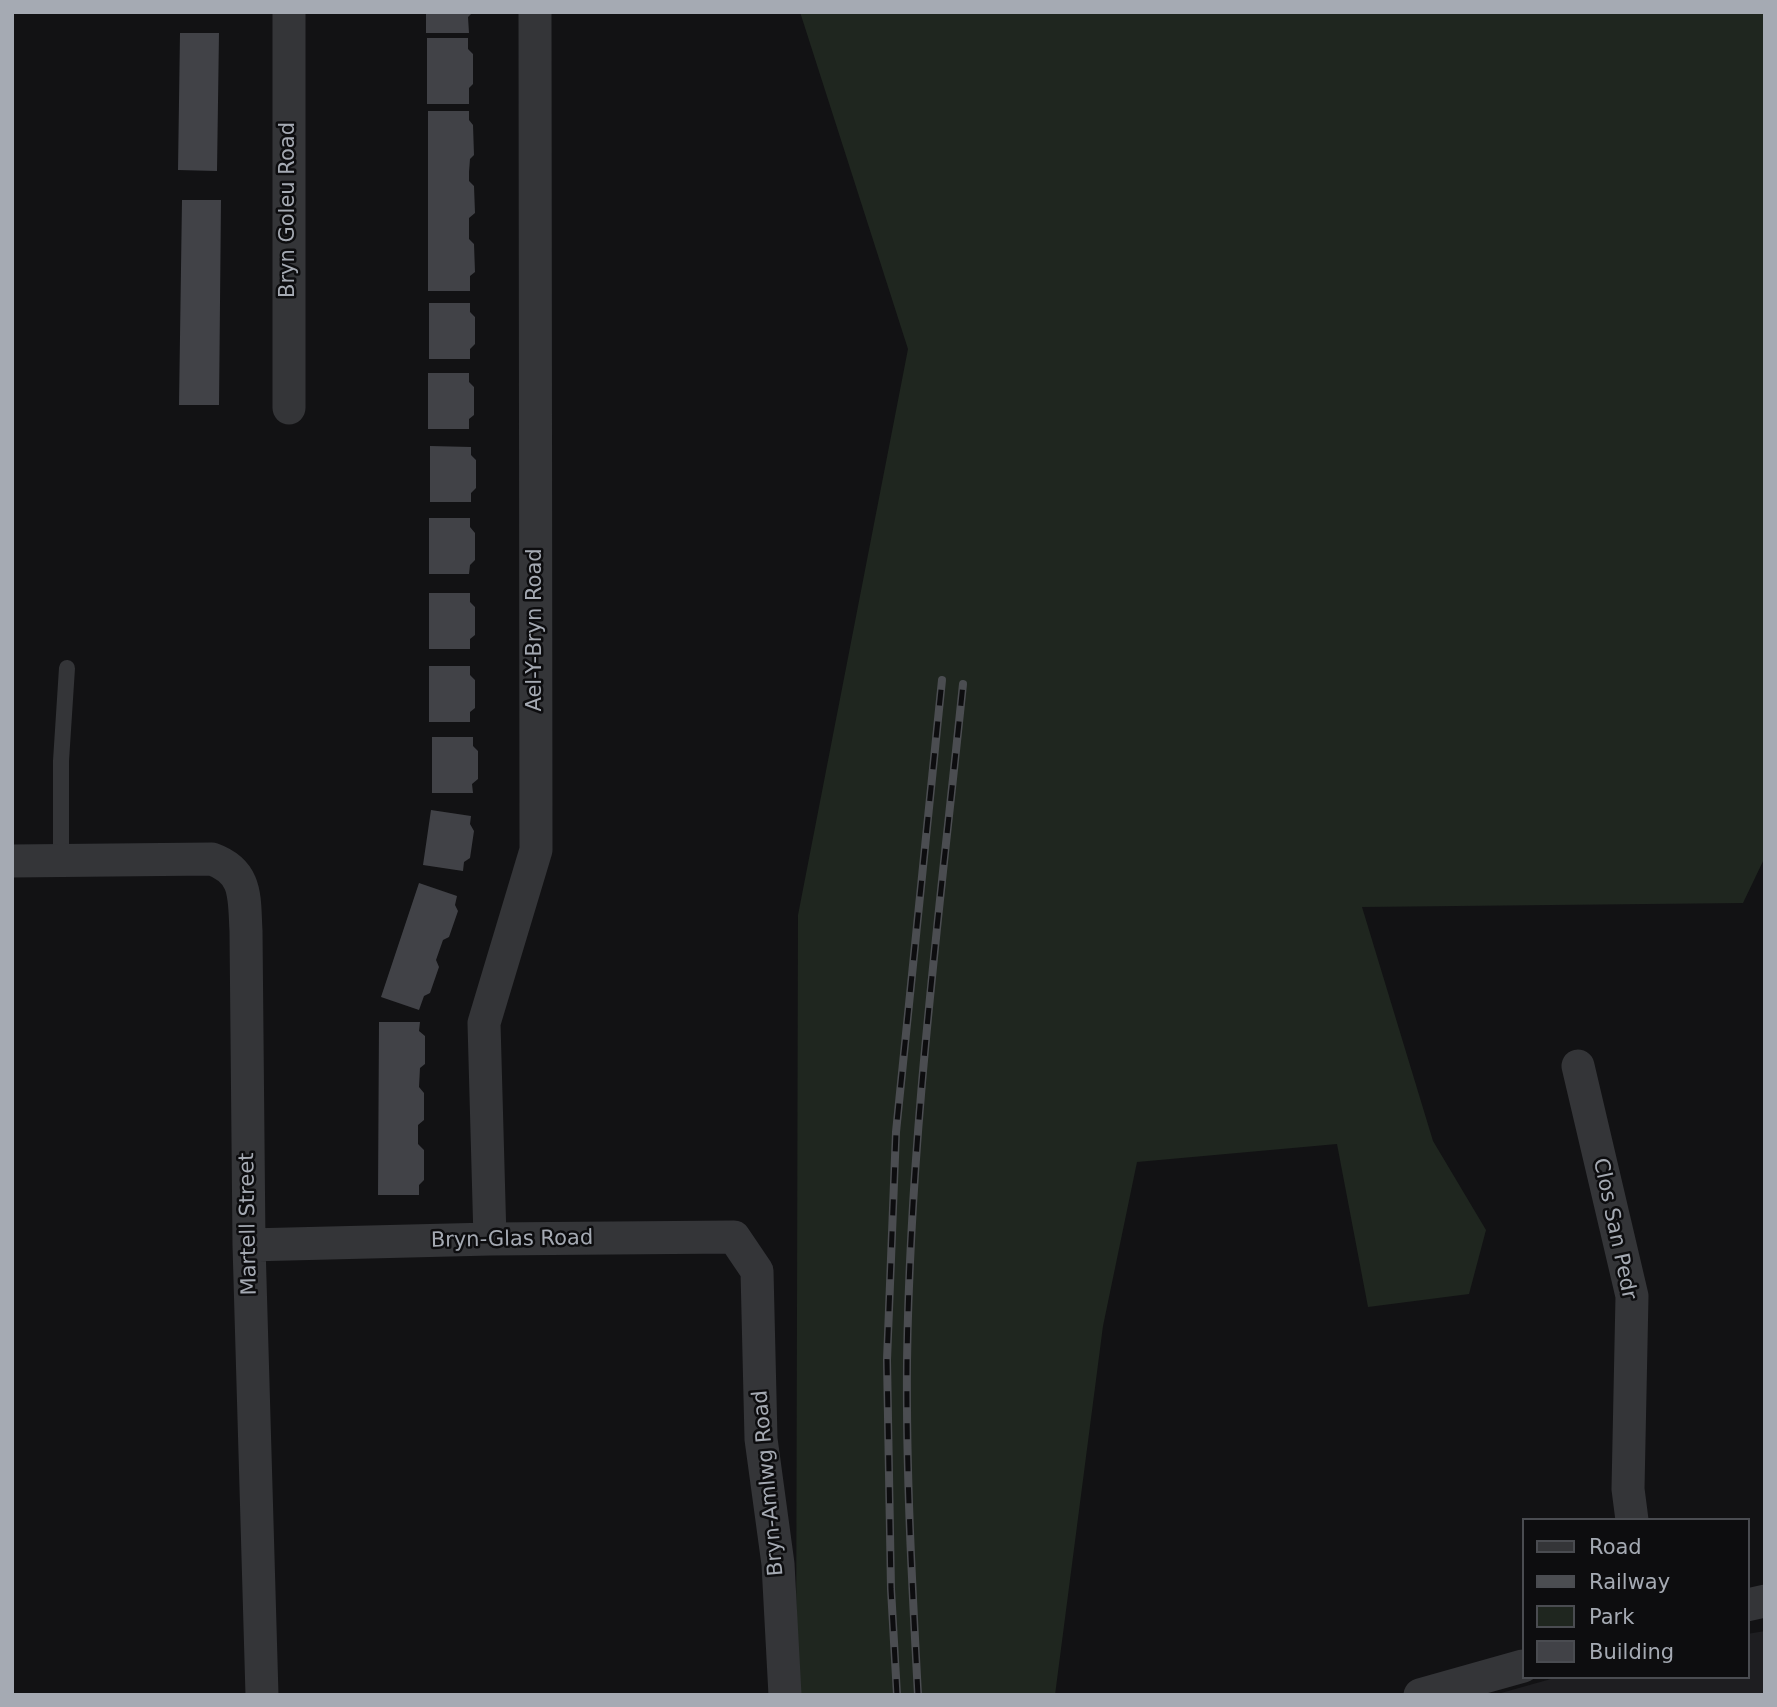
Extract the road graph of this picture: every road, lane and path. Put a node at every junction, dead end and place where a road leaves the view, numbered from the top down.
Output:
1 (289, 12) edge
2 (536, 12) edge
3 (289, 408) dead end
4 (66, 668) dead end
5 (61, 860) junction
6 (12, 861) edge
7 (1578, 1066) dead end
8 (490, 1239) junction
9 (249, 1245) junction
10 (757, 1271) joint
11 (1632, 1518) edge
12 (1522, 1666) edge
13 (262, 1695) edge
14 (785, 1695) edge
15 (1420, 1695) edge

1 - 3 street, Bryn Goleu Road
2 - 8 street, Ael-Y-Bryn Road
4 - 5 lane
5 - 6 street, Martell Street
5 - 9 street, Martell Street
7 - 11 street, Clos San Pedr
8 - 9 street, Bryn-Glas Road
8 - 10 street, Bryn-Glas Road
9 - 13 street, Martell Street
10 - 14 street, Bryn-Amlwg Road
12 - 15 street

